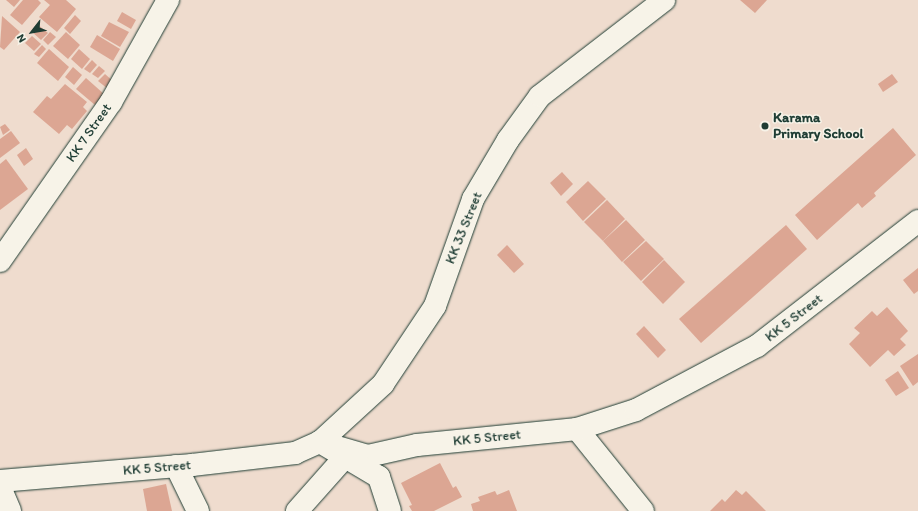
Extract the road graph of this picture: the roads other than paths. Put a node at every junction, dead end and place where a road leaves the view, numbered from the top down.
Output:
1 (168, 0) edge
2 (664, 0) edge
3 (918, 221) edge
4 (0, 261) edge
5 (577, 428) junction
6 (320, 442) junction
7 (345, 457) junction
8 (176, 466) junction
9 (0, 480) edge
10 (0, 487) edge
11 (10, 511) edge
12 (198, 511) edge
13 (297, 511) edge
14 (390, 511) edge
15 (642, 511) edge

1 - 4 street, KK 7 Street
2 - 6 street, KK 33 Street
3 - 5 street, KK 5 Street
5 - 6 street, KK 5 Street
5 - 15 street
6 - 7 street
6 - 8 street, KK 5 Street
7 - 13 street
7 - 14 street
8 - 9 street, KK 5 Street
8 - 12 street
10 - 11 street

